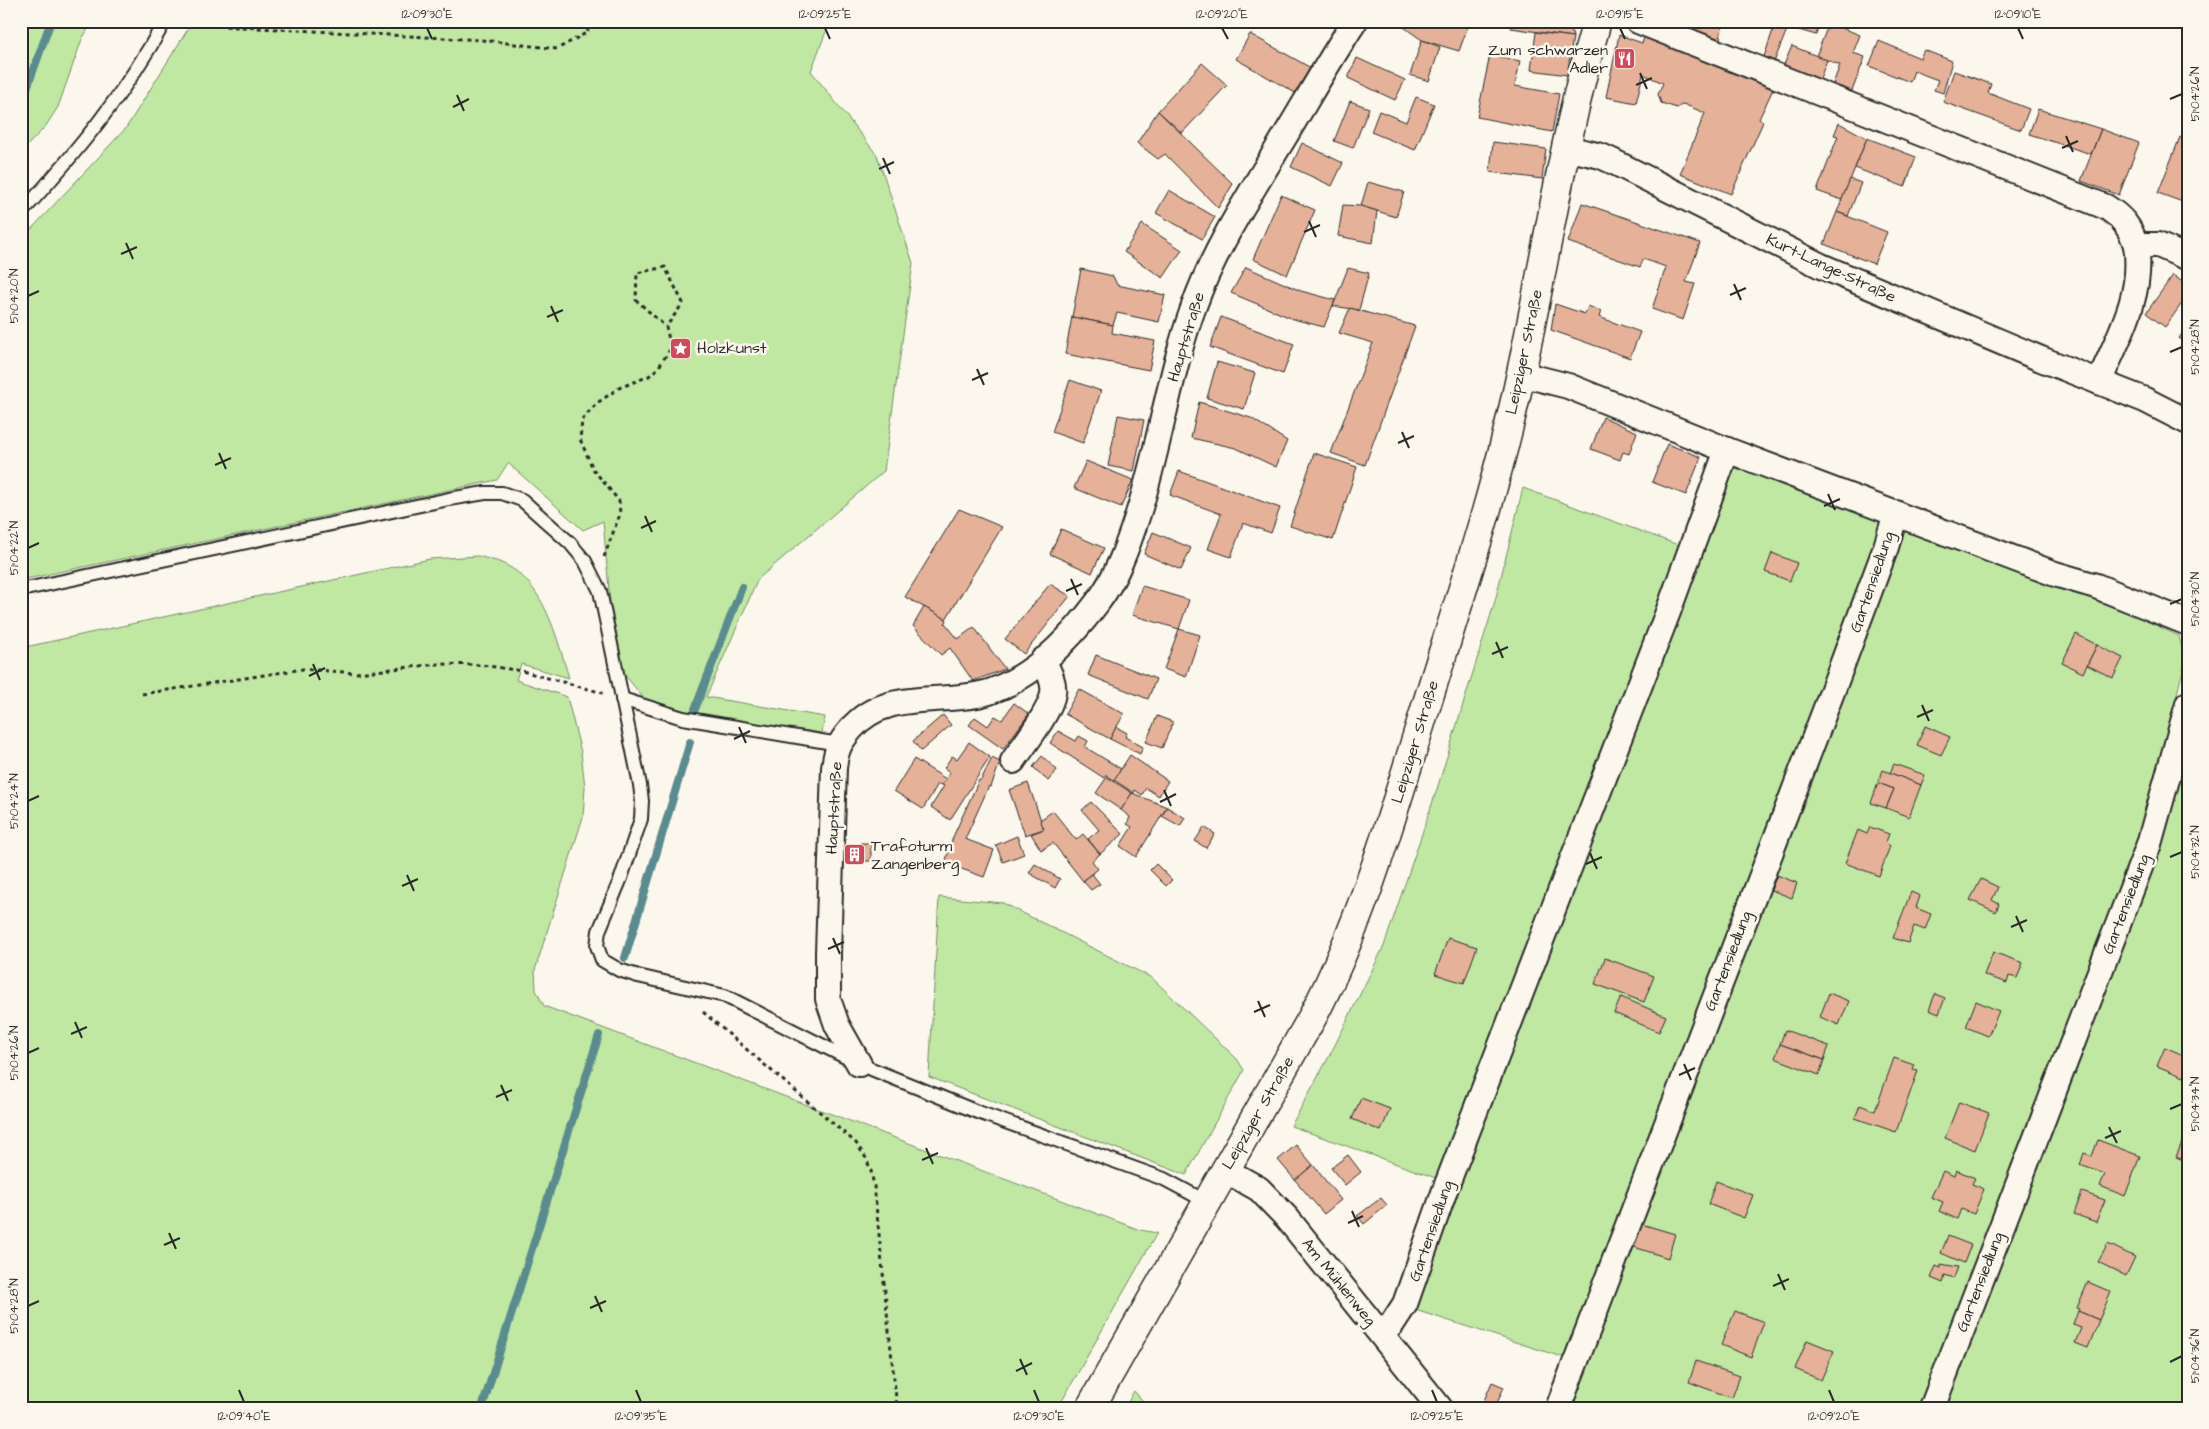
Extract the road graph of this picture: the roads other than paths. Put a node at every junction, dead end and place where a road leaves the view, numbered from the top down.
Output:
1 (166, 21) edge
2 (1355, 21) edge
3 (1597, 21) edge
4 (1638, 21) edge
5 (1566, 148) junction
6 (21, 214) edge
7 (2136, 245) junction
8 (2188, 258) edge
9 (1521, 374) junction
10 (2099, 382) junction
11 (2184, 419) edge
12 (1727, 450) junction
13 (1896, 513) junction
14 (21, 590) edge
15 (2188, 623) edge
16 (1043, 660) junction
17 (622, 699) junction
18 (2188, 704) edge
19 (839, 744) junction
20 (1013, 761) dead end
21 (859, 1064) junction
22 (1225, 1170) junction
23 (1207, 1202) junction
24 (1381, 1334) junction
25 (1090, 1408) edge
26 (1440, 1408) edge
27 (1558, 1408) edge
28 (1932, 1408) edge

1 - 6 lane
2 - 16 street, Hauptstraße
3 - 5 street, Leipziger Straße
4 - 7 street
5 - 9 street, Leipziger Straße
5 - 10 street, Kurt-Lange-Straße
7 - 8 street
7 - 10 street
9 - 12 street, Gartensiedlung
9 - 22 street, Leipziger Straße
10 - 11 street, Kurt-Lange-Straße
12 - 13 street, Gartensiedlung
12 - 24 street, Gartensiedlung
13 - 15 street, Gartensiedlung
13 - 27 street, Gartensiedlung
14 - 17 lane
16 - 19 street, Hauptstraße
16 - 20 street
17 - 19 lane
17 - 21 lane
18 - 28 street, Gartensiedlung
19 - 21 street, Hauptstraße
21 - 23 lane
22 - 23 street, Leipziger Straße
22 - 24 street, Am Mühlenweg
23 - 25 street, Leipziger Straße
24 - 26 street, Am Mühlenweg

